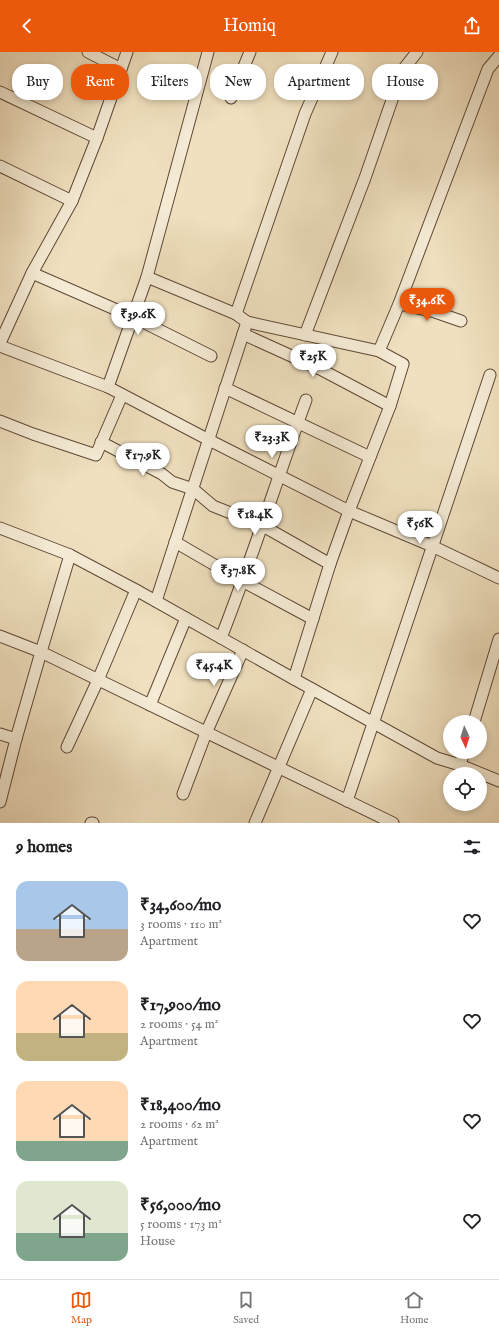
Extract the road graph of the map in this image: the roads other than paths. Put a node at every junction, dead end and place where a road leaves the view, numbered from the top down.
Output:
1 (88, 52) edge
2 (127, 52) edge
3 (208, 52) edge
4 (250, 52) edge
5 (332, 52) edge
6 (417, 52) edge
7 (499, 56) edge
8 (111, 64) edge
9 (123, 64) edge
10 (245, 64) edge
11 (0, 92) edge
12 (111, 100) edge
13 (98, 138) junction
14 (0, 166) edge
15 (72, 201) junction
16 (32, 273) junction
17 (147, 277) junction
18 (399, 304) junction
19 (236, 314) junction
20 (133, 317) junction
21 (461, 321) dead end
22 (247, 322) junction
23 (243, 334) junction
24 (305, 335) junction
25 (0, 342) edge
26 (0, 346) edge
27 (379, 351) junction
28 (210, 356) dead end
29 (490, 375) dead end
30 (108, 387) junction
31 (225, 388) junction
32 (122, 395) junction
33 (306, 400) dead end
34 (390, 406) junction
35 (0, 421) edge
36 (298, 423) junction
37 (209, 440) junction
38 (101, 442) junction
39 (370, 457) junction
40 (279, 475) junction
41 (193, 489) junction
42 (349, 511) junction
43 (263, 526) junction
44 (0, 528) edge
45 (176, 542) junction
46 (432, 546) junction
47 (70, 555) junction
48 (330, 564) junction
49 (499, 578) edge
50 (244, 582) junction
51 (136, 590) junction
52 (156, 601) junction
53 (186, 618) junction
54 (313, 619) junction
55 (0, 636) edge
56 (221, 638) junction
57 (499, 639) edge
58 (243, 650) junction
59 (41, 652) junction
60 (294, 679) junction
61 (98, 680) junction
62 (312, 689) junction
63 (150, 705) junction
64 (476, 715) edge
65 (373, 722) junction
66 (206, 733) junction
67 (0, 734) edge
68 (16, 739) junction
69 (67, 747) dead end
70 (462, 759) edge
71 (460, 765) junction
72 (279, 768) junction
73 (499, 781) edge
74 (183, 794) dead end
75 (347, 801) junction
76 (0, 802) edge
77 (255, 823) edge
78 (393, 823) edge

1 - 8 street
2 - 9 street
3 - 17 street
4 - 10 street
5 - 19 street
6 - 24 street
7 - 18 street
11 - 13 street
12 - 13 street
13 - 15 street
14 - 15 street
15 - 16 street
16 - 20 street
16 - 25 street
17 - 19 street
17 - 20 street
18 - 21 street
18 - 27 street
19 - 22 street
20 - 28 street
20 - 30 street
22 - 23 street
22 - 24 street
23 - 31 street
23 - 34 street
24 - 27 street
26 - 30 street
27 - 34 street
29 - 46 street
30 - 32 street
31 - 36 street
31 - 37 street
32 - 37 street
32 - 38 street
33 - 36 street
34 - 39 street
35 - 38 street
36 - 39 street
36 - 40 street
37 - 40 street
37 - 41 street
38 - 41 street
39 - 42 street
40 - 42 street
40 - 43 street
41 - 43 street
41 - 45 street
42 - 46 street
42 - 48 street
43 - 48 street
43 - 50 street
44 - 47 street
45 - 50 street
45 - 52 street
46 - 49 street
46 - 65 street
47 - 51 street
47 - 59 street
48 - 54 street
50 - 54 street
50 - 56 street
51 - 52 street
51 - 61 street
52 - 53 street
53 - 56 street
53 - 63 street
54 - 60 street
55 - 59 street
56 - 58 street
57 - 64 street
58 - 60 street
58 - 66 street
59 - 61 street
59 - 68 street
60 - 62 street
61 - 63 street
61 - 69 street
62 - 65 street
62 - 72 street
63 - 66 street
65 - 71 street
65 - 75 street
66 - 72 street
66 - 74 street
67 - 68 street
68 - 76 street
70 - 71 street
71 - 73 street
72 - 75 street
72 - 77 street
75 - 78 street

